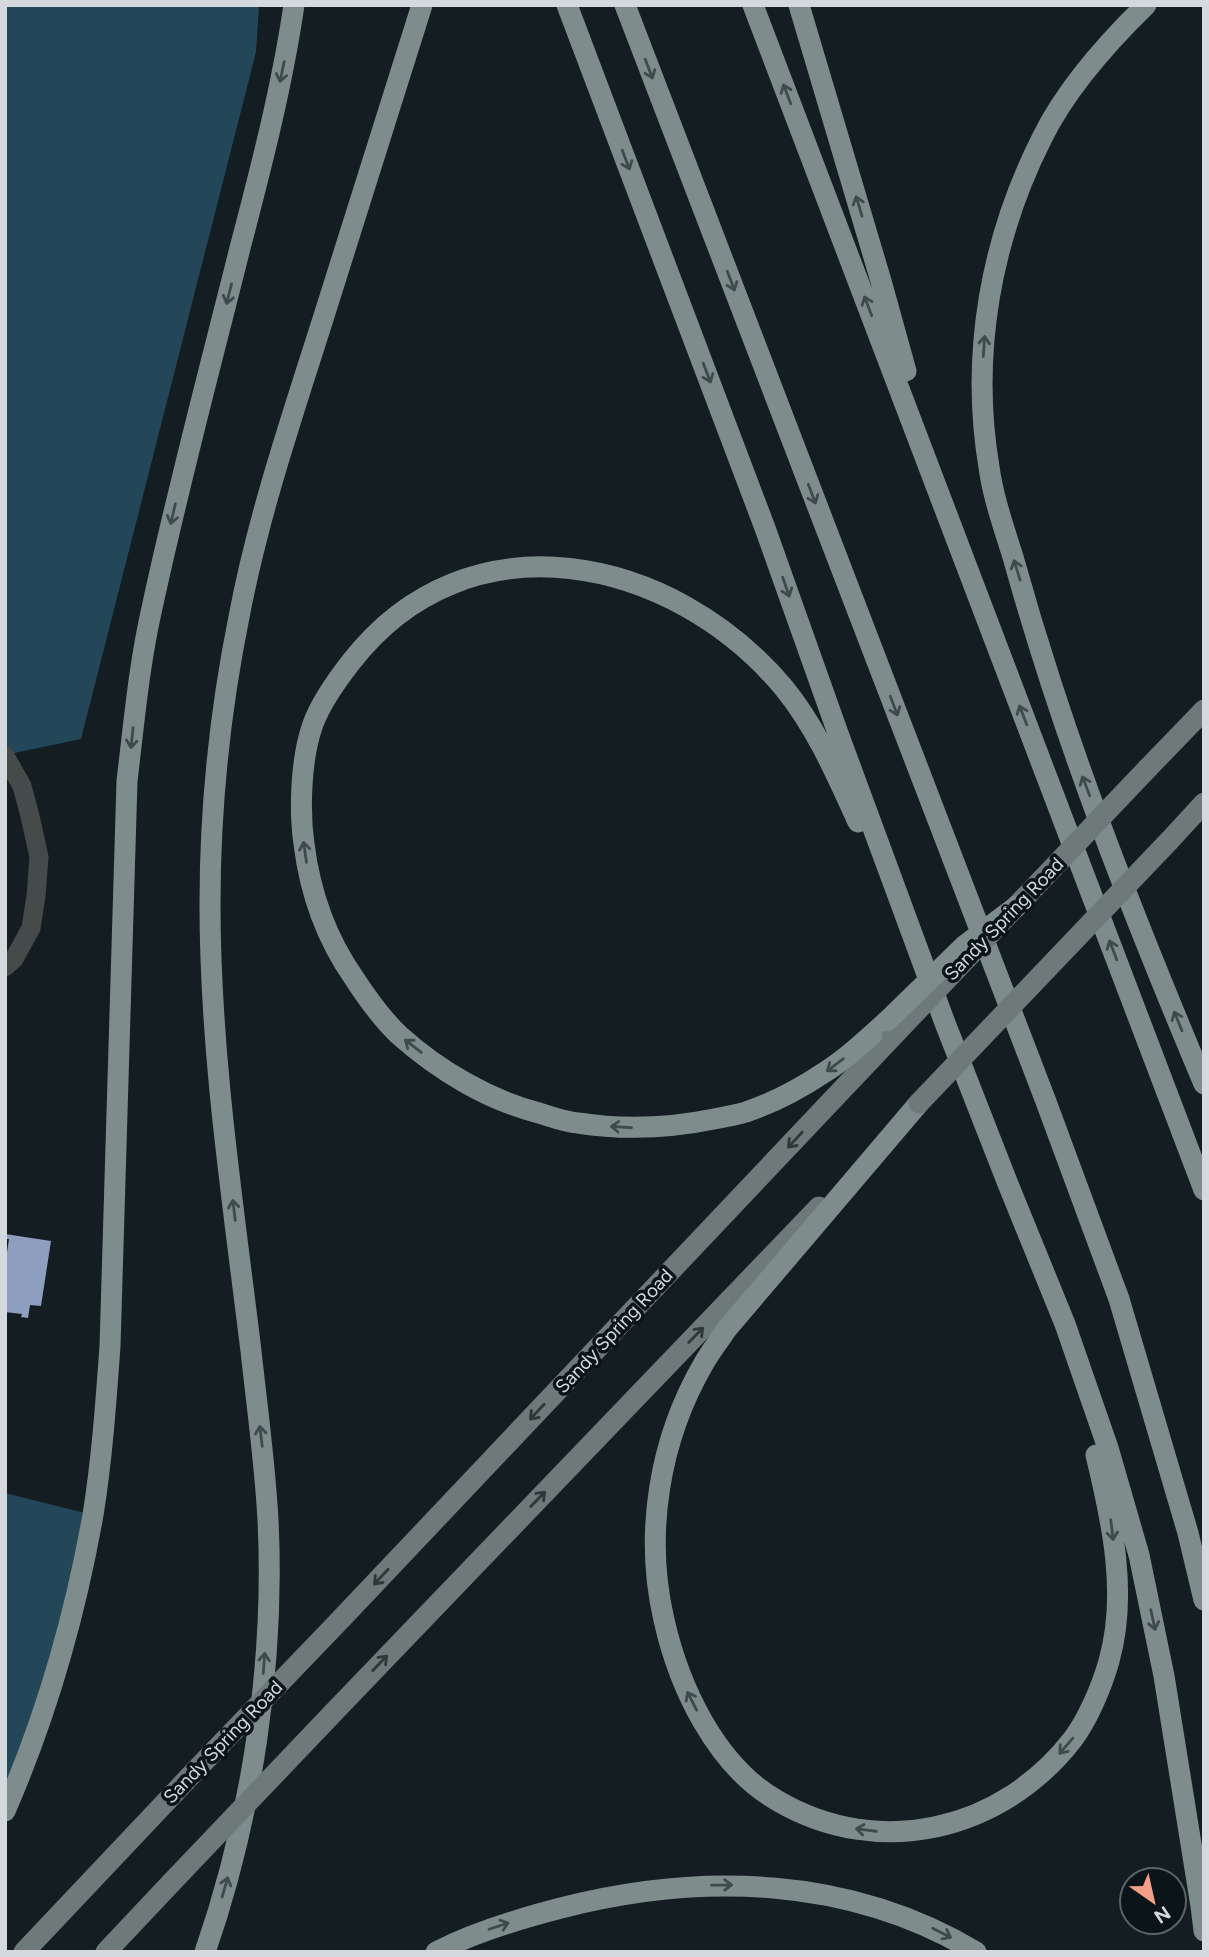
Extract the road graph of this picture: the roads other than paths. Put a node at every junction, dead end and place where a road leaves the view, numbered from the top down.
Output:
1 (294, 5) edge
2 (422, 5) edge
3 (567, 5) edge
4 (625, 5) edge
5 (753, 5) edge
6 (799, 5) edge
7 (1146, 5) edge
8 (936, 484) junction
9 (1204, 710) edge
10 (5, 756) edge
11 (1204, 803) edge
12 (1017, 906) joint
13 (5, 967) edge
14 (945, 1023) junction
15 (890, 1029) junction
16 (1204, 1084) edge
17 (919, 1103) junction
18 (1008, 1184) junction
19 (1204, 1190) edge
20 (1204, 1600) edge
21 (5, 1811) edge
22 (1204, 1931) edge
23 (23, 1952) edge
24 (106, 1952) edge
25 (205, 1952) edge
26 (436, 1952) edge
27 (976, 1952) edge

1 -> 21 highway
25 -> 2 highway
3 -> 14 highway
4 -> 20 highway
8 -> 5 highway
8 -> 6 highway
16 -> 7 highway
19 -> 8 highway
9 - 12 main road, Sandy Spring Road, bridge
10 - 13 street
11 - 17 main road, bridge
12 - 15 highway, bridge
15 -> 14 highway
14 - 18 highway
15 -> 23 main road, Sandy Spring Road, bridge
18 -> 17 highway
24 -> 17 main road, bridge
18 -> 22 highway
26 -> 27 highway

